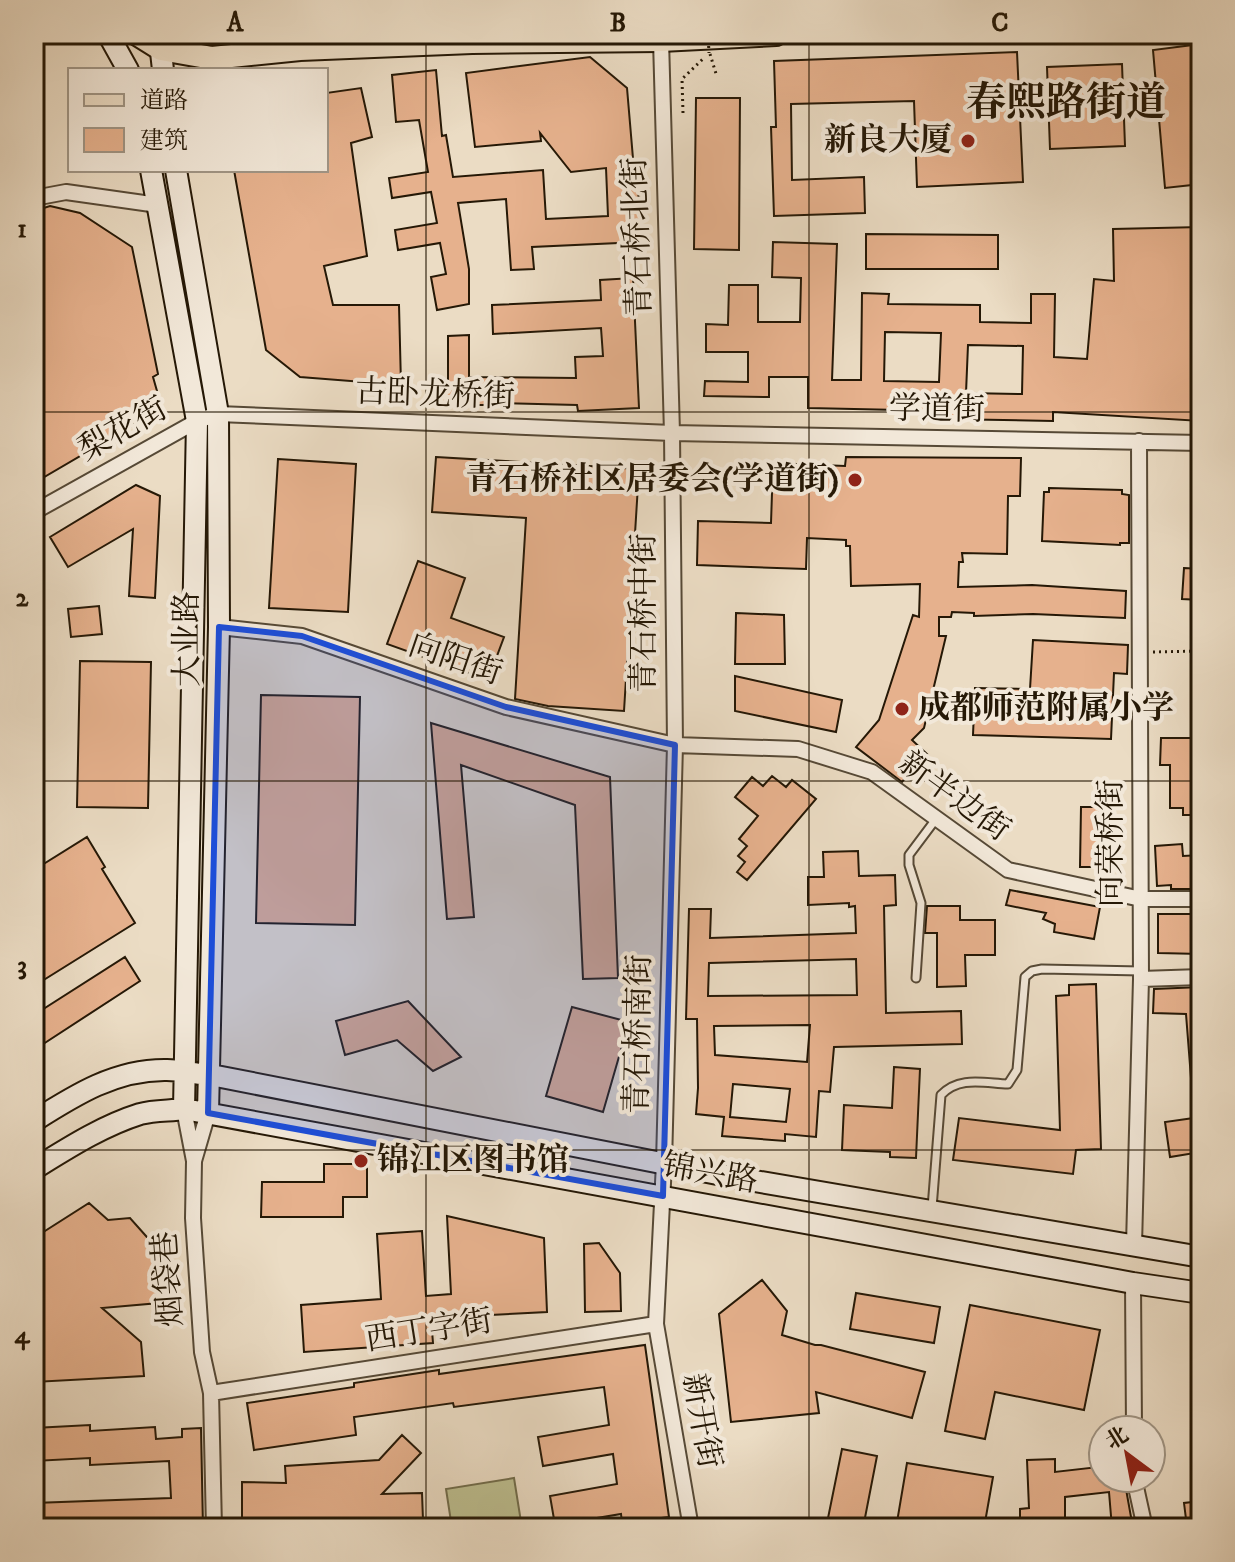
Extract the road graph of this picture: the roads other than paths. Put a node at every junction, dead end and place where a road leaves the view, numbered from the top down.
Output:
1 (108, 34) edge
2 (137, 34) edge
3 (776, 34) edge
4 (661, 40) junction
5 (292, 42) edge
6 (161, 51) edge
7 (127, 68) edge
8 (151, 172) edge
9 (176, 172) edge
10 (34, 198) edge
11 (158, 205) junction
12 (218, 414) junction
13 (197, 421) junction
14 (672, 433) junction
15 (1139, 441) junction
16 (1201, 443) edge
17 (34, 512) edge
18 (219, 627) junction
19 (675, 745) junction
20 (936, 819) junction
21 (1141, 899) junction
22 (1201, 899) edge
23 (1141, 975) junction
24 (1201, 977) edge
25 (916, 978) dead end
26 (186, 1073) junction
27 (211, 1075) junction
28 (184, 1109) junction
29 (208, 1113) junction
30 (34, 1121) edge
31 (194, 1161) junction
32 (664, 1163) junction
33 (34, 1169) edge
34 (663, 1196) junction
35 (931, 1211) junction
36 (1134, 1245) junction
37 (1201, 1257) edge
38 (1133, 1283) junction
39 (1201, 1293) edge
40 (656, 1324) junction
41 (211, 1393) junction
42 (1134, 1414) edge
43 (1138, 1494) edge
44 (214, 1528) edge
45 (691, 1528) edge
46 (1145, 1528) edge

1 - 7 main road
2 - 6 main road
3 - 4 main road
4 - 5 main road
4 - 14 street, 青石桥北街
5 - 6 main road
8 - 11 main road, 大业路
9 - 12 main road, 大业路
10 - 11 street
11 - 13 main road, 大业路
12 - 13 street, 古卧龙桥街
12 - 14 street, 古卧龙桥街
12 - 18 main road, 大业路
13 - 17 street, 梨花街
13 - 26 main road, 大业路
14 - 15 street, 学道街
14 - 19 street, 青石桥中街
15 - 16 street, 学道街
15 - 21 street, 向荣桥街
18 - 19 street, 向阳街
18 - 27 main road, 大业路
19 - 20 street, 新半边街
19 - 32 street, 青石桥南街
20 - 21 street, 新半边街
20 - 25 lane
21 - 22 street, 新半边街
21 - 23 street, 向荣桥街
23 - 24 street
23 - 35 lane
23 - 36 street, 向荣桥街
26 - 27 main road, 锦兴路
26 - 28 main road, 大业路
26 - 30 main road, 锦兴路
27 - 29 main road, 大业路
27 - 32 main road, 锦兴路
28 - 29 main road, 锦兴路
28 - 31 street
28 - 33 main road, 锦兴路
29 - 31 street
29 - 34 main road, 锦兴路
31 - 41 street, 烟袋巷
32 - 34 street, 青石桥南街
32 - 35 main road, 锦兴路
34 - 38 main road, 锦兴路
34 - 40 street, 青石桥南街
35 - 36 main road, 锦兴路
36 - 37 main road, 锦兴路
38 - 39 main road, 锦兴路
38 - 42 street
40 - 41 street, 西丁字街
40 - 45 street, 新开街
41 - 44 street, 烟袋巷
43 - 46 street

